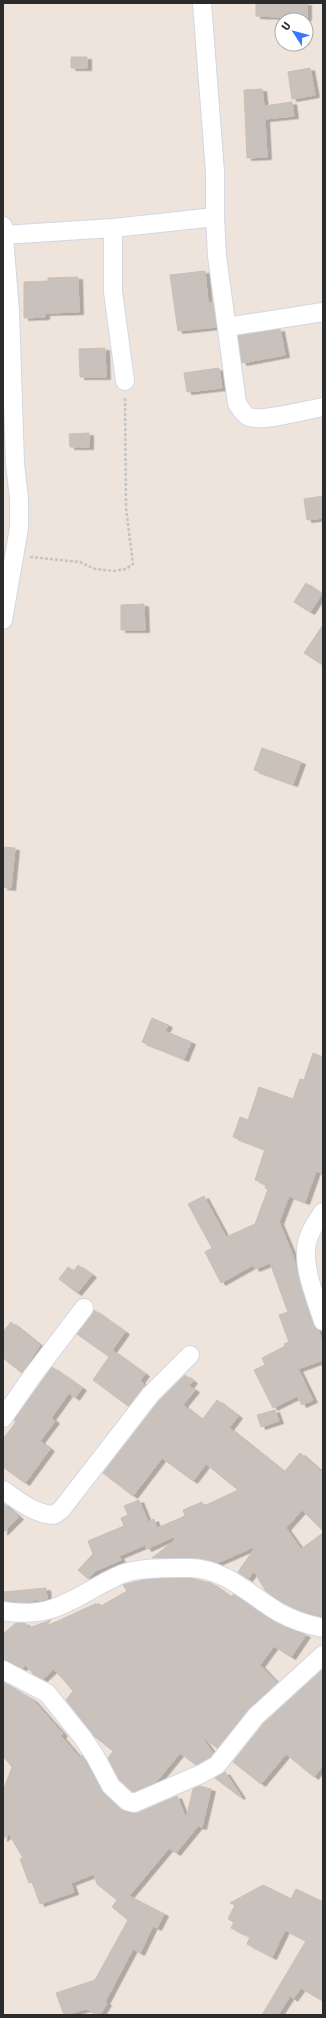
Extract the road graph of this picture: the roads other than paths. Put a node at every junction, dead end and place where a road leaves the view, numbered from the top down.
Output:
1 (202, 3) edge
2 (215, 217) junction
3 (3, 226) edge
4 (113, 228) junction
5 (4, 235) edge
6 (323, 312) edge
7 (227, 327) junction
8 (7, 348) edge
9 (125, 381) road end
10 (323, 407) edge
11 (3, 620) edge
12 (323, 1212) edge
13 (84, 1308) dead end
14 (323, 1321) edge
15 (190, 1355) dead end
16 (3, 1418) edge
17 (3, 1490) edge
18 (3, 1612) edge
19 (323, 1628) edge
20 (323, 1655) edge
21 (3, 1670) edge

1 - 2 street
2 - 4 street
2 - 7 street
3 - 5 street
4 - 5 street
4 - 9 street
5 - 8 street
6 - 7 street
7 - 10 street
8 - 11 street
12 - 14 street
13 - 16 street
15 - 17 street
18 - 19 street
20 - 21 street

